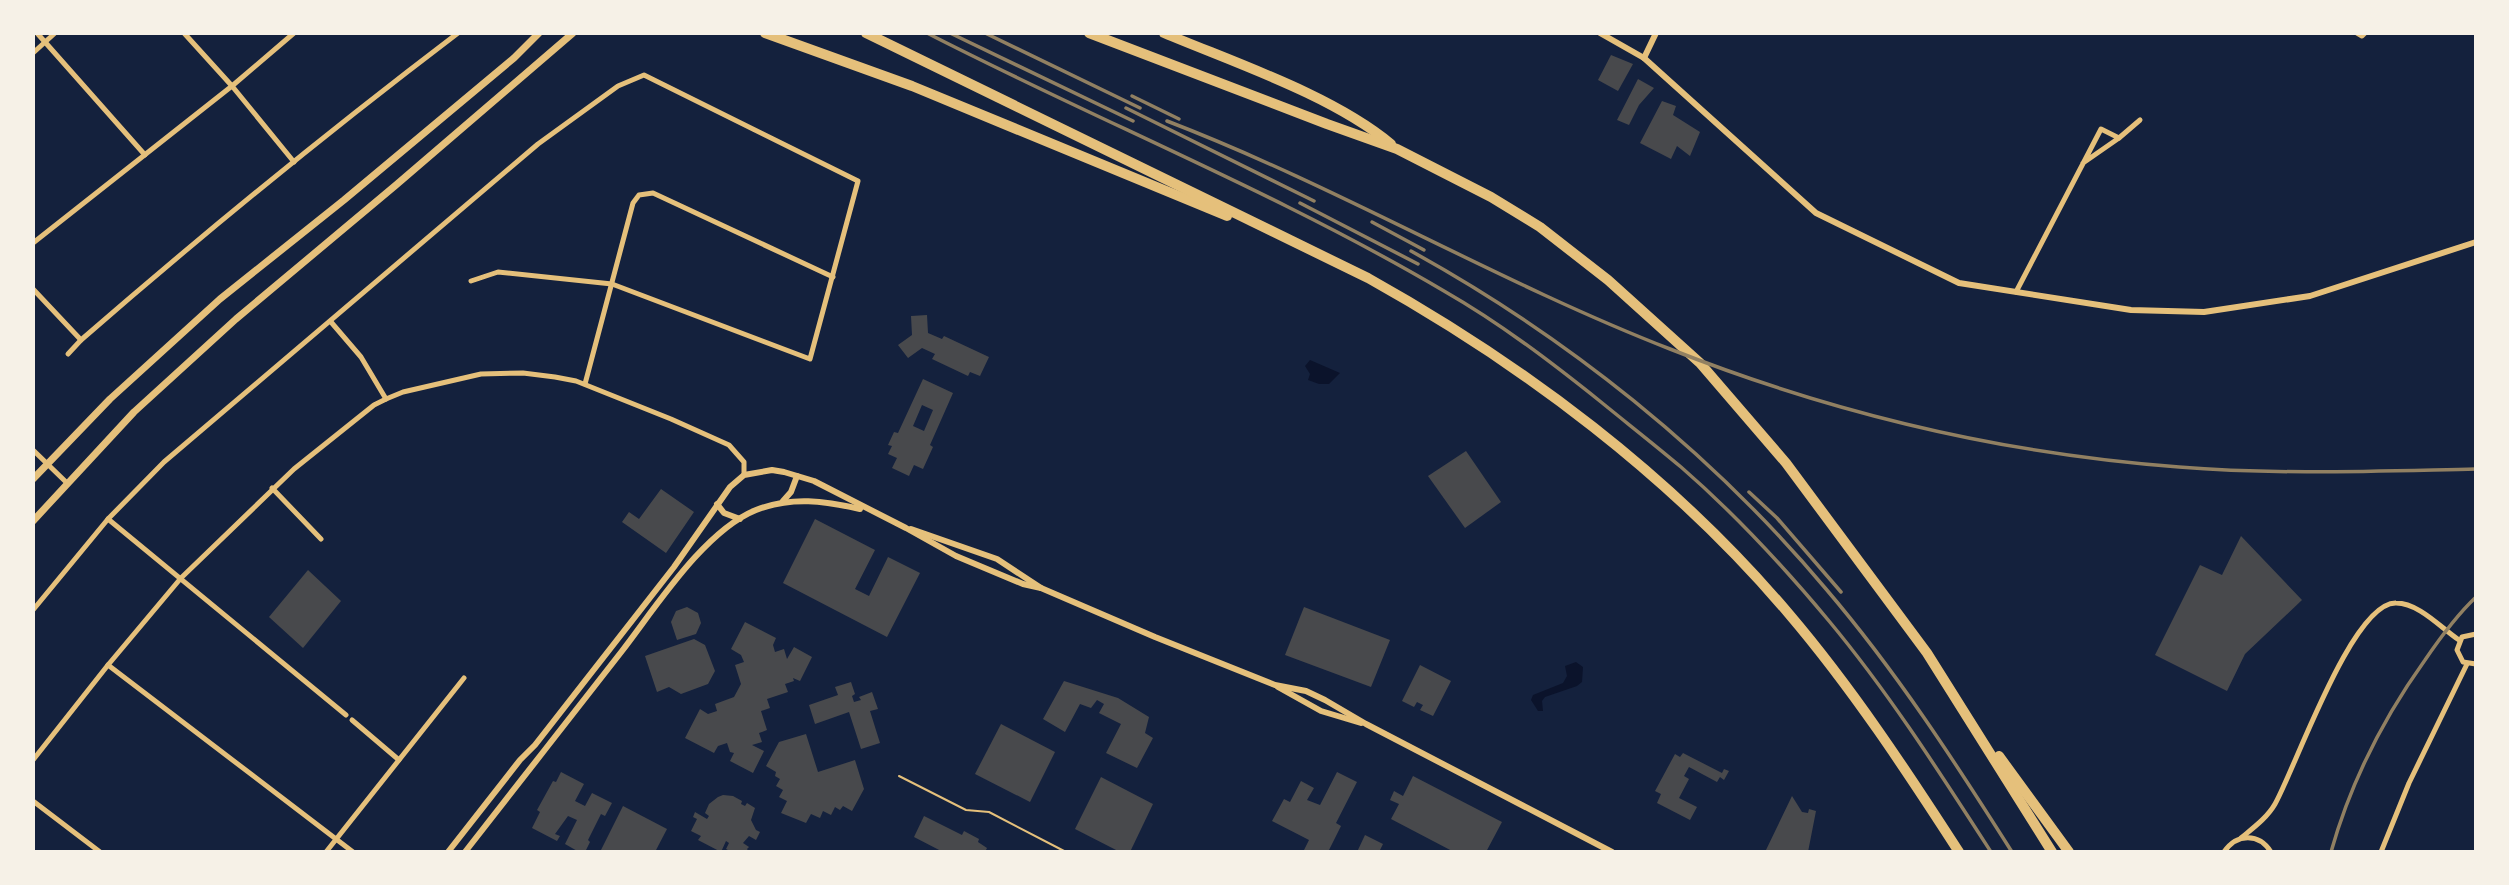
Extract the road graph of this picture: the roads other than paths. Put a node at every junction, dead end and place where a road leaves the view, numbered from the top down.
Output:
1 (37, 33) edge
2 (55, 33) edge
3 (184, 33) edge
4 (294, 33) edge
5 (458, 33) edge
6 (539, 33) edge
7 (573, 33) edge
8 (866, 33) edge
9 (1089, 33) edge
10 (1164, 33) edge
11 (1600, 33) edge
12 (1656, 33) edge
13 (2357, 33) edge
14 (2365, 33) edge
15 (767, 34) edge
16 (46, 41) junction
17 (33, 53) edge
18 (1644, 58) junction
19 (232, 86) junction
20 (2140, 120) dead end
21 (2119, 138) junction
22 (1397, 149) junction
23 (145, 155) junction
24 (294, 162) junction
25 (2083, 163) junction
26 (33, 243) edge
27 (2473, 244) edge
28 (1336, 261) junction
29 (833, 277) junction
30 (471, 281) dead end
31 (612, 284) junction
32 (33, 289) edge
33 (2016, 292) junction
34 (331, 322) junction
35 (81, 340) junction
36 (68, 354) dead end
37 (585, 384) junction
38 (386, 399) junction
39 (33, 450) edge
40 (47, 463) junction
41 (744, 475) junction
42 (797, 476) junction
43 (33, 479) edge
44 (67, 483) junction
45 (272, 488) junction
46 (778, 504) junction
47 (717, 505) junction
48 (869, 511) junction
49 (108, 519) junction
50 (740, 519) junction
51 (33, 521) edge
52 (906, 528) junction
53 (321, 540) dead end
54 (181, 578) junction
55 (1041, 588) junction
56 (33, 610) edge
57 (2476, 634) edge
58 (2459, 640) junction
59 (2468, 664) junction
60 (2476, 664) edge
61 (108, 665) junction
62 (464, 678) dead end
63 (1275, 685) junction
64 (1950, 689) junction
65 (346, 715) dead end
66 (352, 720) dead end
67 (1366, 724) junction
68 (33, 760) edge
69 (399, 760) junction
70 (33, 801) edge
71 (2241, 838) junction
72 (335, 839) junction
73 (100, 852) edge
74 (326, 852) edge
75 (353, 852) edge
76 (448, 852) edge
77 (465, 852) edge
78 (1612, 852) edge
79 (1959, 852) edge
80 (2052, 852) edge
81 (2069, 852) edge
82 (2224, 852) edge
83 (2271, 852) edge
84 (2381, 852) edge

1 - 16 street
2 - 16 street
3 - 19 street
4 - 19 street
5 - 24 street
6 - 40 main road
7 - 44 main road
8 - 28 highway
9 - 22 highway
10 - 22 highway
11 - 18 street
12 - 18 street
13 - 14 street
15 - 28 highway
16 - 17 street
16 - 23 street
18 - 33 street
19 - 23 street
19 - 24 street
20 - 21 street
21 - 25 street
21 - 25 street
22 - 64 highway
23 - 26 street
24 - 35 street
25 - 33 street
27 - 33 street
28 - 79 highway
29 - 31 street
29 - 31 street
29 - 34 street
30 - 31 street
31 - 37 street
32 - 35 street
34 - 38 street
34 - 49 street
35 - 36 street
37 - 38 street
37 - 41 street
38 - 45 street
39 - 40 street
40 - 43 main road
40 - 44 street
41 - 42 street
41 - 47 street
42 - 46 street
42 - 48 street
44 - 51 main road
45 - 53 street
45 - 54 street
46 - 48 street
46 - 50 street
47 - 50 street
47 - 76 street
48 - 52 street
49 - 54 street
49 - 56 street
50 - 77 street
52 - 55 street
52 - 55 street
54 - 61 street
54 - 65 street
55 - 63 street
57 - 58 street
58 - 59 street
58 - 71 street
59 - 60 street
59 - 84 street
61 - 68 street
61 - 72 street
62 - 69 street
63 - 67 street
63 - 67 street
64 - 80 highway
64 - 81 highway
66 - 69 street
67 - 78 street
69 - 72 street
70 - 73 street
71 - 82 street
71 - 83 street
72 - 74 street
72 - 75 street

